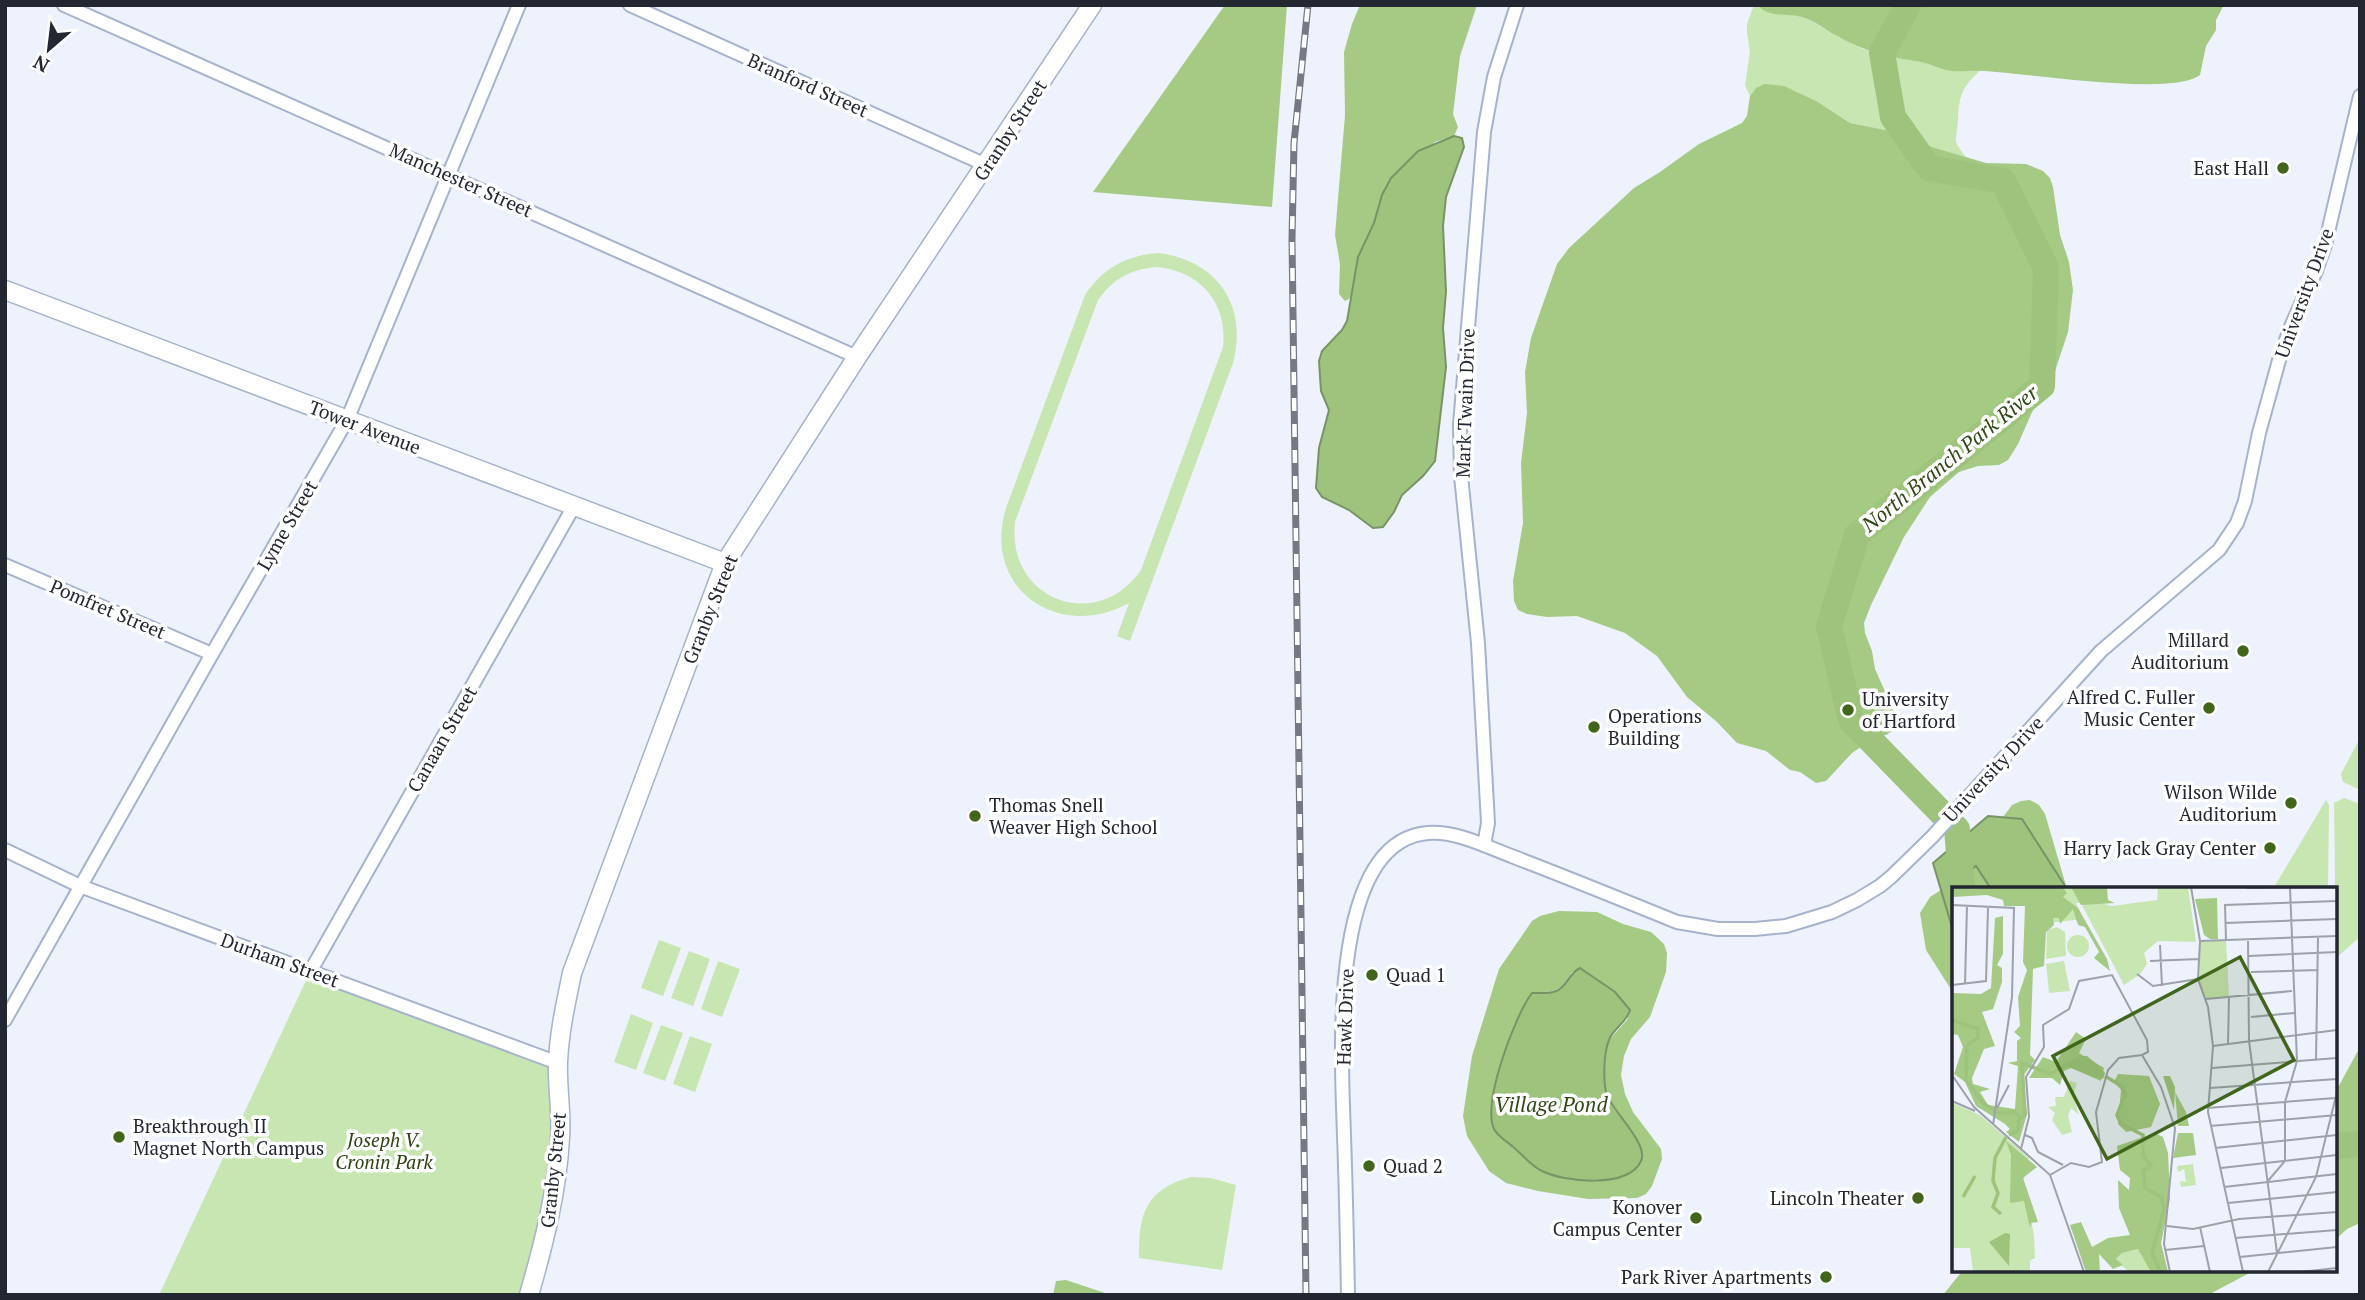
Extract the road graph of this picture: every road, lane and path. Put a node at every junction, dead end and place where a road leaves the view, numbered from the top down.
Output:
1 (64, 5) edge
2 (519, 5) edge
3 (630, 5) edge
4 (1092, 5) edge
5 (1517, 5) edge
6 (2360, 96) edge
7 (986, 165) junction
8 (449, 175) junction
9 (5, 290) edge
10 (857, 357) junction
11 (348, 420) junction
12 (574, 506) junction
13 (725, 563) junction
14 (5, 565) edge
15 (212, 654) junction
16 (1483, 845) junction
17 (5, 850) edge
18 (80, 886) junction
19 (310, 972) junction
20 (5, 1020) edge
21 (558, 1063) junction
22 (528, 1295) edge
23 (1348, 1295) edge

1 - 8 street, Manchester Street
2 - 8 street, Lyme Street
3 - 7 street, Branford Street
4 - 7 main road, Granby Street
5 - 16 street, Mark Twain Drive
6 - 16 street, University Drive
7 - 10 main road, Granby Street
8 - 10 street, Manchester Street
8 - 11 street, Lyme Street
9 - 11 main road, Tower Avenue
10 - 13 main road, Granby Street
11 - 12 main road, Tower Avenue
11 - 15 street, Lyme Street
12 - 13 main road, Tower Avenue
12 - 19 street, Canaan Street
13 - 21 main road, Granby Street
14 - 15 street, Pomfret Street
15 - 18 street, Lyme Street
16 - 23 street, Hawk Drive
17 - 18 street, Durham Street
18 - 19 street, Durham Street
18 - 20 street, Lyme Street
19 - 21 street, Durham Street
21 - 22 main road, Granby Street

